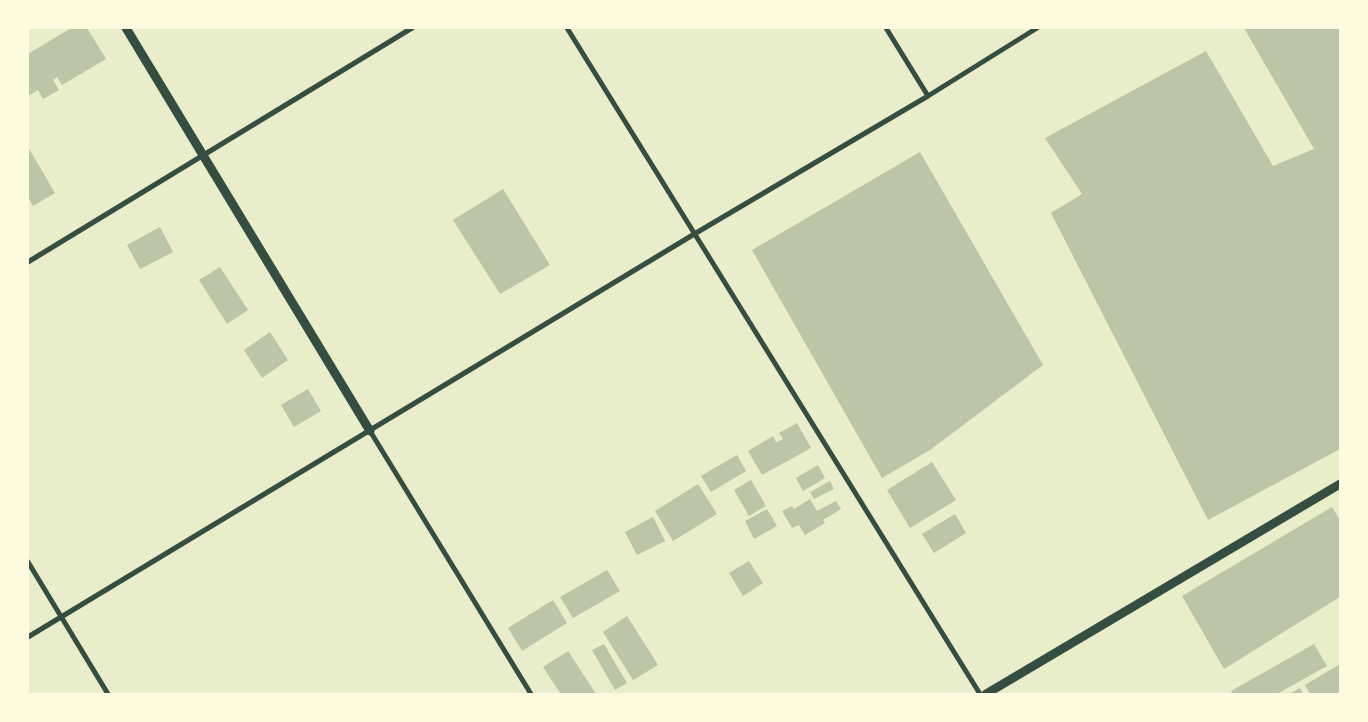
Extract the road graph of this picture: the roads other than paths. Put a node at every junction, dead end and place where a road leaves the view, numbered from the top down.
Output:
1 (126, 28) edge
2 (412, 28) edge
3 (567, 28) edge
4 (886, 28) edge
5 (1037, 28) edge
6 (928, 96) junction
7 (203, 155) junction
8 (696, 233) junction
9 (28, 262) edge
10 (370, 431) junction
11 (1340, 484) edge
12 (28, 562) edge
13 (60, 617) junction
14 (28, 637) edge
15 (108, 694) edge
16 (531, 694) edge
17 (980, 694) edge
18 (986, 694) edge

1 - 7 street
2 - 7 street
3 - 8 street
4 - 6 street
5 - 6 street
6 - 8 street
7 - 9 street
7 - 10 street
8 - 10 street
8 - 17 street
10 - 13 street
10 - 16 street
11 - 18 street
12 - 13 street
13 - 14 street
13 - 15 street

